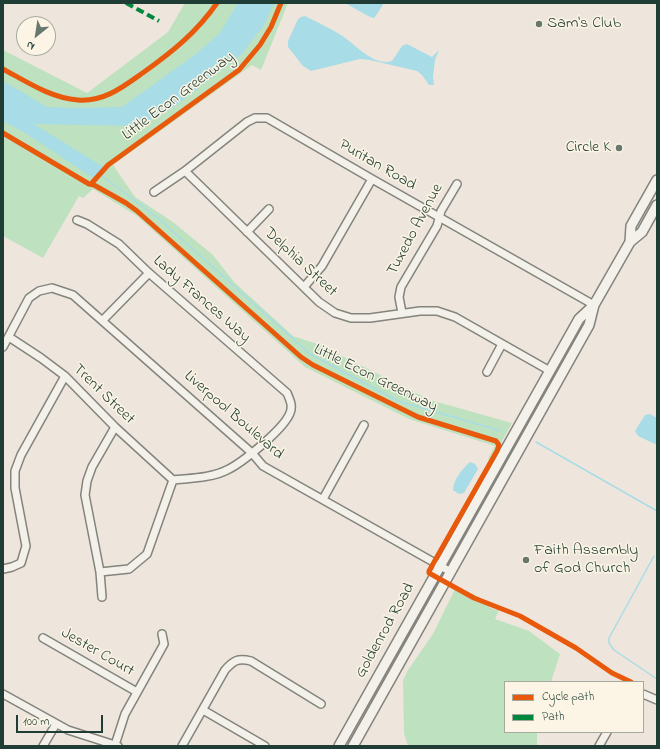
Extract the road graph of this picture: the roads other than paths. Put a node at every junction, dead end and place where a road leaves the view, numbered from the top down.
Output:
1 (185, 171) junction
2 (372, 179) junction
3 (657, 180) edge
4 (456, 184) dead end
5 (154, 192) dead end
6 (657, 205) edge
7 (268, 209) dead end
8 (439, 217) junction
9 (77, 220) dead end
10 (247, 232) junction
11 (630, 242) junction
12 (149, 273) junction
13 (304, 287) junction
14 (594, 305) junction
15 (402, 313) junction
16 (103, 320) junction
17 (9, 337) junction
18 (502, 344) junction
19 (3, 347) edge
20 (550, 371) junction
21 (487, 372) dead end
22 (65, 376) junction
23 (364, 425) dead end
24 (115, 427) junction
25 (508, 445) junction
26 (252, 453) junction
27 (505, 476) junction
28 (173, 480) junction
29 (323, 499) junction
30 (440, 566) junction
31 (3, 569) edge
32 (100, 572) junction
33 (451, 572) junction
34 (102, 597) dead end
35 (162, 634) dead end
36 (43, 638) dead end
37 (137, 692) junction
38 (3, 694) edge
39 (644, 694) edge
40 (657, 700) edge
41 (321, 704) dead end
42 (203, 710) junction
43 (56, 724) junction
44 (606, 733) edge
45 (43, 746) edge
46 (116, 746) edge
47 (182, 746) edge
48 (265, 746) edge
49 (339, 746) edge
50 (353, 746) edge
51 (599, 746) edge

1 - 2 street, Puritan Road
1 - 5 street, Puritan Road
1 - 10 street, Delphia Street
2 - 8 street, Puritan Road
2 - 13 street
3 - 11 main road, Goldenrod Road
4 - 8 street, Tuxedo Avenue
6 - 11 main road, Goldenrod Road
7 - 10 street
8 - 14 street, Puritan Road
8 - 15 street, Tuxedo Avenue
9 - 12 street, Lady Frances Way
10 - 13 street, Delphia Street
11 - 14 main road, Goldenrod Road
12 - 16 street
12 - 26 street, Lady Frances Way
13 - 15 street, Delphia Street
14 - 20 main road, Goldenrod Road
14 - 27 main road, Goldenrod Road
15 - 18 street, Delphia Street
16 - 17 street, Liverpool Boulevard
16 - 26 street, Liverpool Boulevard
17 - 19 street
17 - 22 street, Trent Street
18 - 20 street, Delphia Street
18 - 21 street
20 - 25 main road, Goldenrod Road
22 - 24 street, Trent Street
22 - 31 street
23 - 29 street
24 - 28 street, Trent Street
24 - 32 street
25 - 27 main road
25 - 30 main road, Goldenrod Road
26 - 28 street
26 - 29 street, Liverpool Boulevard
27 - 33 main road, Goldenrod Road
28 - 32 street
29 - 30 street, Liverpool Boulevard
30 - 33 street, Liverpool Boulevard
30 - 49 main road, Goldenrod Road
32 - 34 street
33 - 50 main road, Goldenrod Road
35 - 37 street
36 - 37 street, Jester Court
37 - 46 street
38 - 43 street
39 - 40 street
41 - 42 street
42 - 47 street
42 - 48 street
43 - 45 street
43 - 46 street
44 - 51 street

